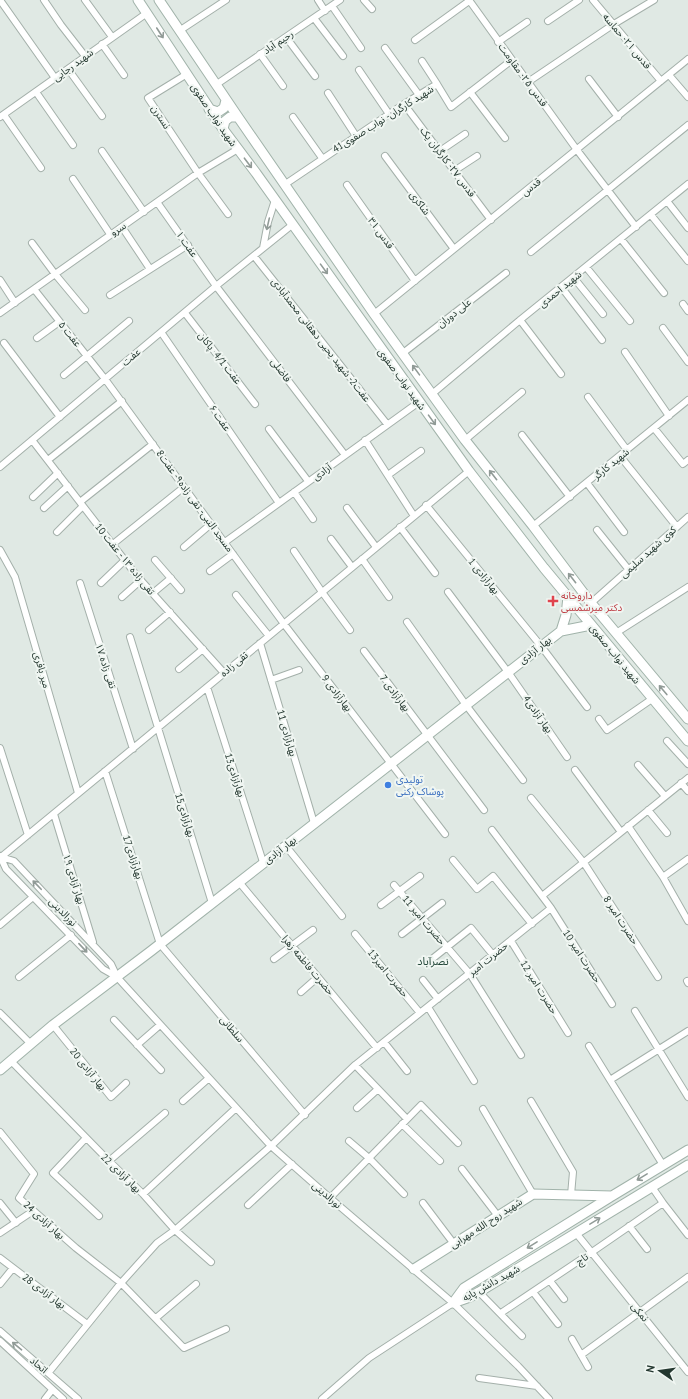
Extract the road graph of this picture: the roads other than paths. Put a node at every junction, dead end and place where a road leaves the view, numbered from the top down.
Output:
1 (0, 0) edge
2 (44, 0) edge
3 (86, 0) edge
4 (138, 0) edge
5 (158, 0) edge
6 (226, 0) edge
7 (318, 0) edge
8 (340, 0) edge
9 (364, 0) edge
10 (469, 0) edge
11 (579, 0) edge
12 (593, 0) edge
13 (653, 0) edge
14 (332, 6) junction
15 (372, 9) dead end
16 (325, 10) junction
17 (147, 13) junction
18 (314, 18) junction
19 (548, 21) dead end
20 (527, 22) dead end
21 (614, 24) junction
22 (179, 31) junction
23 (112, 37) junction
24 (286, 37) junction
25 (415, 40) dead end
26 (498, 42) junction
27 (102, 44) junction
28 (361, 48) dead end
29 (385, 48) dead end
30 (260, 54) junction
31 (85, 56) junction
32 (343, 56) dead end
33 (688, 59) edge
34 (512, 60) junction
35 (422, 61) dead end
36 (68, 69) junction
37 (359, 70) dead end
38 (187, 74) junction
39 (124, 75) dead end
40 (669, 75) junction
41 (315, 76) dead end
42 (55, 78) junction
43 (589, 79) dead end
44 (528, 82) junction
45 (661, 82) junction
46 (217, 84) junction
47 (437, 84) junction
48 (283, 86) dead end
49 (36, 92) junction
50 (470, 92) junction
51 (328, 93) dead end
52 (419, 95) junction
53 (688, 97) edge
54 (226, 100) junction
55 (404, 104) junction
56 (209, 108) junction
57 (389, 114) junction
58 (2, 116) edge
59 (102, 116) dead end
60 (618, 116) junction
61 (238, 117) junction
62 (293, 117) dead end
63 (688, 125) edge
64 (223, 129) junction
65 (465, 134) dead end
66 (356, 136) junction
67 (505, 138) dead end
68 (73, 145) dead end
69 (238, 149) junction
70 (577, 150) junction
71 (102, 151) dead end
72 (440, 151) junction
73 (385, 156) dead end
74 (477, 156) dead end
75 (322, 158) junction
76 (41, 168) dead end
77 (454, 171) junction
78 (198, 173) junction
79 (73, 179) dead end
80 (688, 184) edge
81 (284, 185) junction
82 (347, 185) dead end
83 (608, 190) junction
84 (275, 200) junction
85 (667, 201) junction
86 (157, 202) junction
87 (144, 212) junction
88 (228, 214) dead end
89 (651, 215) junction
90 (491, 220) junction
91 (292, 225) junction
92 (122, 227) junction
93 (636, 227) junction
94 (688, 228) edge
95 (110, 234) junction
96 (621, 239) junction
97 (32, 243) dead end
98 (188, 245) junction
99 (263, 248) junction
100 (454, 249) junction
101 (531, 252) dead end
102 (254, 256) junction
103 (688, 261) edge
104 (586, 267) junction
105 (150, 269) junction
106 (506, 273) dead end
107 (55, 274) junction
108 (574, 278) junction
109 (0, 280) edge
110 (415, 281) junction
111 (216, 286) junction
112 (562, 288) junction
113 (34, 289) junction
114 (664, 293) dead end
115 (110, 295) dead end
116 (15, 302) junction
117 (683, 304) dead end
118 (84, 310) dead end
119 (688, 311) edge
120 (0, 313) edge
121 (185, 313) junction
122 (374, 314) junction
123 (603, 314) dead end
124 (520, 320) junction
125 (129, 321) dead end
126 (630, 321) dead end
127 (60, 322) junction
128 (663, 328) dead end
129 (161, 332) junction
130 (37, 338) dead end
131 (602, 340) dead end
132 (4, 342) dead end
133 (624, 352) dead end
134 (403, 353) junction
135 (87, 356) junction
136 (688, 362) edge
137 (561, 374) dead end
138 (64, 375) dead end
139 (105, 379) junction
140 (522, 392) dead end
141 (432, 394) junction
142 (588, 397) dead end
143 (688, 400) edge
144 (122, 401) junction
145 (419, 402) junction
146 (256, 404) dead end
147 (669, 416) junction
148 (60, 417) junction
149 (387, 424) junction
150 (269, 428) dead end
151 (654, 428) junction
152 (522, 435) dead end
153 (32, 440) junction
154 (365, 440) junction
155 (465, 440) junction
156 (153, 444) junction
157 (627, 450) junction
158 (421, 451) dead end
159 (345, 455) junction
160 (620, 456) junction
161 (48, 460) junction
162 (688, 460) edge
163 (0, 467) edge
164 (469, 471) junction
165 (58, 474) junction
166 (388, 474) junction
167 (308, 482) junction
168 (586, 483) junction
169 (68, 486) junction
170 (184, 487) junction
171 (294, 492) junction
172 (570, 497) junction
173 (33, 498) dead end
174 (279, 503) junction
175 (82, 504) junction
176 (426, 506) junction
177 (44, 508) dead end
178 (346, 508) dead end
179 (414, 516) junction
180 (688, 517) edge
181 (313, 519) dead end
182 (212, 524) junction
183 (533, 526) junction
184 (400, 527) junction
185 (677, 527) junction
186 (597, 530) dead end
187 (57, 532) dead end
188 (624, 532) dead end
189 (331, 539) dead end
190 (225, 542) junction
191 (112, 544) junction
192 (376, 547) junction
193 (184, 548) dead end
194 (0, 550) edge
195 (294, 550) dead end
196 (233, 554) junction
197 (362, 559) junction
198 (125, 560) junction
199 (155, 560) dead end
200 (352, 567) junction
201 (629, 570) junction
202 (210, 571) dead end
203 (435, 573) dead end
204 (171, 578) junction
205 (141, 580) junction
206 (80, 583) dead end
207 (101, 583) dead end
208 (688, 587) edge
209 (181, 590) dead end
210 (322, 592) junction
211 (448, 592) dead end
212 (153, 593) junction
213 (236, 595) dead end
214 (389, 596) dead end
215 (122, 597) dead end
216 (568, 597) junction
217 (591, 603) junction
218 (170, 612) junction
219 (407, 622) dead end
220 (284, 624) junction
221 (591, 625) junction
222 (149, 630) dead end
223 (350, 630) dead end
224 (561, 630) junction
225 (616, 633) junction
226 (269, 636) junction
227 (130, 637) dead end
228 (260, 643) junction
229 (541, 646) junction
230 (203, 649) junction
231 (364, 651) dead end
232 (178, 669) dead end
233 (299, 670) dead end
234 (508, 672) junction
235 (224, 673) junction
236 (271, 680) junction
237 (207, 687) junction
238 (652, 699) junction
239 (466, 705) junction
240 (587, 706) dead end
241 (599, 719) dead end
242 (688, 720) edge
243 (158, 728) junction
244 (427, 735) junction
245 (667, 741) dead end
246 (688, 741) edge
247 (0, 748) edge
248 (133, 749) junction
249 (568, 757) dead end
250 (390, 763) junction
251 (688, 764) edge
252 (638, 765) dead end
253 (575, 770) dead end
254 (105, 771) junction
255 (688, 778) edge
256 (523, 780) dead end
257 (681, 783) junction
258 (688, 791) edge
259 (78, 793) junction
260 (665, 796) junction
261 (531, 798) dead end
262 (484, 810) dead end
263 (648, 810) junction
264 (54, 814) junction
265 (314, 823) junction
266 (628, 826) junction
267 (492, 830) dead end
268 (621, 832) junction
269 (667, 833) dead end
270 (445, 834) dead end
271 (28, 836) junction
272 (285, 845) junction
273 (0, 857) edge
274 (688, 859) edge
275 (453, 860) dead end
276 (263, 862) junction
277 (584, 863) junction
278 (420, 876) dead end
279 (663, 877) junction
280 (239, 882) junction
281 (394, 884) dead end
282 (399, 891) junction
283 (542, 896) junction
284 (33, 897) junction
285 (212, 903) junction
286 (442, 903) dead end
287 (382, 905) dead end
288 (551, 908) junction
289 (342, 916) dead end
290 (423, 918) junction
291 (688, 920) edge
292 (532, 924) junction
293 (0, 925) edge
294 (313, 930) dead end
295 (355, 934) dead end
296 (402, 934) dead end
297 (72, 935) junction
298 (511, 941) junction
299 (94, 944) junction
300 (160, 944) junction
301 (292, 946) junction
302 (447, 948) junction
303 (493, 955) junction
304 (274, 959) dead end
305 (427, 963) dead end
306 (470, 974) junction
307 (19, 977) dead end
308 (117, 977) junction
309 (318, 977) junction
310 (658, 977) dead end
311 (424, 980) dead end
312 (300, 992) dead end
313 (438, 999) junction
314 (612, 1004) dead end
315 (428, 1007) junction
316 (635, 1011) dead end
317 (0, 1013) edge
318 (420, 1013) junction
319 (114, 1020) dead end
320 (53, 1025) junction
321 (160, 1025) junction
322 (688, 1031) edge
323 (568, 1033) dead end
324 (384, 1042) junction
325 (31, 1044) junction
326 (138, 1045) junction
327 (589, 1046) dead end
328 (377, 1048) junction
329 (659, 1049) junction
330 (521, 1055) dead end
331 (11, 1061) junction
332 (355, 1065) junction
333 (0, 1070) edge
334 (162, 1070) dead end
335 (407, 1071) dead end
336 (209, 1078) junction
337 (610, 1080) junction
338 (474, 1081) dead end
339 (126, 1083) dead end
340 (378, 1089) junction
341 (688, 1097) edge
342 (183, 1101) dead end
343 (531, 1101) dead end
344 (236, 1108) junction
345 (357, 1108) dead end
346 (483, 1109) dead end
347 (165, 1113) dead end
348 (305, 1115) junction
349 (407, 1119) junction
350 (402, 1124) junction
351 (0, 1132) edge
352 (86, 1138) junction
353 (349, 1141) dead end
354 (458, 1143) dead end
355 (271, 1146) junction
356 (688, 1150) edge
357 (369, 1158) junction
358 (440, 1161) dead end
359 (109, 1162) junction
360 (292, 1164) junction
361 (663, 1165) junction
362 (688, 1165) edge
363 (462, 1169) dead end
364 (652, 1187) junction
365 (143, 1194) junction
366 (404, 1194) dead end
367 (533, 1194) junction
368 (571, 1195) junction
369 (612, 1196) junction
370 (330, 1198) junction
371 (0, 1203) edge
372 (423, 1203) dead end
373 (662, 1203) junction
374 (248, 1205) dead end
375 (619, 1207) junction
376 (33, 1211) junction
377 (98, 1216) dead end
378 (498, 1216) junction
379 (16, 1222) junction
380 (629, 1226) junction
381 (175, 1230) junction
382 (0, 1233) edge
383 (576, 1233) junction
384 (688, 1235) edge
385 (454, 1244) junction
386 (647, 1249) dead end
387 (592, 1252) junction
388 (0, 1258) edge
389 (211, 1262) dead end
390 (13, 1268) junction
391 (414, 1269) junction
392 (688, 1277) edge
393 (550, 1281) junction
394 (121, 1283) junction
395 (0, 1284) edge
396 (196, 1284) dead end
397 (480, 1292) junction
398 (533, 1292) junction
399 (564, 1299) dead end
400 (453, 1303) junction
401 (640, 1312) junction
402 (501, 1313) junction
403 (156, 1318) junction
404 (88, 1324) junction
405 (558, 1324) dead end
406 (226, 1329) dead end
407 (0, 1331) edge
408 (522, 1336) dead end
409 (572, 1339) dead end
410 (0, 1342) edge
411 (581, 1355) junction
412 (588, 1367) dead end
413 (49, 1372) junction
414 (688, 1372) edge
415 (479, 1378) dead end
416 (537, 1386) junction
417 (52, 1390) junction
418 (45, 1399) edge
419 (63, 1399) edge
420 (78, 1399) edge
421 (322, 1399) edge
422 (549, 1399) edge

1 - 42 street
2 - 31 street
3 - 23 street
4 - 17 main road, شهید نواب صفوی
5 - 22 main road, شهید نواب صفوی
6 - 22 street
7 - 16 street
8 - 14 street, رحیم آباد
9 - 15 street
10 - 25 street
10 - 26 street, قدس ۲۵- مقاومت
11 - 19 street
12 - 21 street, قدس ۲۱- حماسه
13 - 21 street
14 - 16 street, رحیم آباد
14 - 28 street
16 - 18 street, رحیم آباد
17 - 23 street, شهید رجایی
17 -> 38 main road, شهید نواب صفوی
18 - 24 street, رحیم آباد
18 - 32 street
20 - 26 street
21 - 44 street
21 - 45 street, قدس ۲۱- حماسه
22 - 46 main road, شهید نواب صفوی
23 - 27 street, شهید رجایی
24 - 30 street, رحیم آباد
24 - 41 street
26 - 34 street, قدس ۲۵- مقاومت
27 - 31 street, شهید رجایی
27 - 39 street
29 - 52 street
30 - 46 street, رحیم آباد
30 - 48 street
31 - 36 street, شهید رجایی
33 - 40 street, قدس
34 - 44 street, قدس ۲۵- مقاومت
34 - 50 street, شهید کارگران- نواب صفوی41
35 - 47 street
36 - 42 street, شهید رجایی
36 - 59 street
37 - 57 street
38 - 56 main road, شهید نواب صفوی
38 - 78 street, نسترن
40 - 45 street, قدس
40 - 53 street
42 - 49 street, شهید رجایی
43 - 60 street
44 - 70 street, قدس ۲۵- مقاومت
45 - 60 street, قدس
46 - 54 main road, شهید نواب صفوی
47 - 50 street, شهید کارگران- نواب صفوی41
47 - 52 street, شهید کارگران- نواب صفوی41
49 - 58 street, شهید رجایی
49 - 68 street
50 - 67 street
51 - 66 street
52 - 55 street, شهید کارگران- نواب صفوی41
54 - 56 main road
54 - 61 main road, شهید نواب صفوی
55 - 57 street, شهید کارگران- نواب صفوی41
55 - 72 street, قدس ۲۷- کارگران یک
56 - 64 main road, شهید نواب صفوی
57 - 66 street, شهید کارگران- نواب صفوی41
58 - 76 street
60 - 70 street, قدس
61 - 64 main road
61 - 81 main road, شهید نواب صفوی
62 - 75 street
63 - 83 street
64 - 69 main road, شهید نواب صفوی
65 - 72 street
66 - 75 street, شهید کارگران- نواب صفوی41
69 - 78 street, سرو
69 -> 84 main road, شهید نواب صفوی
70 - 83 street, قدس ۲۵- مقاومت
70 - 90 street, قدس
71 - 87 street
72 - 77 street, قدس ۲۷- کارگران یک
73 - 100 street, شاکری
74 - 77 street
75 - 81 street, شهید کارگران- نواب صفوی41
77 - 90 street, قدس ۲۷- کارگران یک
78 - 86 street, سرو
78 - 88 street
79 - 95 street
80 - 85 street, شهید احمدی
81 - 122 main road, شهید نواب صفوی
82 - 110 street, قدس ۳۱
83 - 93 street, قدس ۲۵- مقاومت
83 - 101 street
84 - 91 main road, شهید نواب صفوی
84 -> 99 street
85 - 89 street, شهید احمدی
85 - 94 street
86 - 87 street, سرو
86 - 98 street, عفت ۱
87 - 92 street, سرو
89 - 93 street, شهید احمدی
89 - 103 street
90 - 100 street, قدس
91 - 99 street, عفت
91 -> 145 main road, شهید نواب صفوی
92 - 95 street, سرو
92 - 105 street
93 - 96 street, شهید احمدی
95 - 107 street, سرو
96 - 104 street, شهید احمدی
96 - 114 street
97 - 107 street
98 - 105 street
98 - 111 street, عفت ۱
99 - 102 street, عفت
100 - 110 street, قدس
102 - 111 street, عفت
102 - 149 street, عفت2- شهید یحیی دهقانی محمدآبادی
104 - 108 street, شهید احمدی
104 - 126 street
105 - 115 street
106 - 134 street, علی دوران
107 - 113 street, سرو
107 - 118 street
108 - 112 street, شهید احمدی
108 - 123 street
109 - 116 street
110 - 122 street, قدس
111 - 121 street, عفت
111 - 159 street, فاضلی
112 - 124 street, شهید احمدی
112 - 131 street
113 - 116 street, سرو
113 - 127 street, عفت ۵
116 - 120 street, سرو
117 - 119 street
121 - 129 street, عفت
121 - 146 street, عفت 4/1- پاکان
122 - 134 main road, شهید نواب صفوی
124 - 137 street
124 - 141 street, شهید احمدی
125 - 135 street
127 - 130 street
127 - 135 street, عفت ۵
128 - 136 street
129 - 139 street, عفت
129 - 174 street, عفت ۶
132 - 148 street
133 - 147 street
141 -> 134 main road, شهید نواب صفوی
135 - 138 street
135 - 139 street, عفت ۵
139 - 144 street, مسجد النبی- تقی زاده۹- عفت8
139 - 148 street, عفت
140 - 155 street
141 - 155 main road, شهید نواب صفوی
142 - 157 street
143 - 147 street, شهید کارگر
144 - 156 street, مسجد النبی- تقی زاده۹- عفت8
144 - 161 street
145 - 149 street, آزادی
145 -> 164 main road, شهید نواب صفوی
147 - 151 street, شهید کارگر
148 - 153 street, عفت
149 - 154 street, آزادی
150 - 167 street
151 - 157 street, شهید کارگر
151 - 162 street
152 - 172 street
153 - 161 street, تقی زاده ۱۳ - عفت 10
153 - 163 street, عفت
154 - 159 street, آزادی
154 - 166 street
183 -> 155 main road, شهید نواب صفوی
156 - 170 street, مسجد النبی- تقی زاده۹- عفت8
156 - 175 street
157 - 160 street, شهید کارگر
158 - 166 street
159 - 167 street, آزادی
160 - 168 street, شهید کارگر
160 - 185 street
161 - 165 street, تقی زاده ۱۳ - عفت 10
164 - 176 street, تقی زاده
164 - 216 main road, شهید نواب صفوی
165 - 169 street, تقی زاده ۱۳ - عفت 10
165 - 173 street
166 - 179 street
167 - 171 street, آزادی
168 - 172 street, شهید کارگر
168 - 188 street
169 - 175 street, تقی زاده ۱۳ - عفت 10
169 - 177 street
170 - 182 street, مسجد النبی- تقی زاده۹- عفت8
170 - 191 street
171 - 174 street, آزادی
171 - 181 street
172 - 183 street, شهید کارگر
174 - 190 street, آزادی
175 - 187 street
175 - 191 street, تقی زاده ۱۳ - عفت 10
176 - 179 street, تقی زاده
176 - 229 street, بهارآزادی 1
178 - 192 street
179 - 184 street, تقی زاده
180 - 185 street, کوی شهید سلیمی
182 - 190 street, مسجد النبی- تقی زاده۹- عفت8
182 - 193 street
217 -> 183 main road, شهید نواب صفوی
184 - 192 street, تقی زاده
184 - 203 street
185 - 201 street, کوی شهید سلیمی
186 - 201 street
189 - 200 street
190 - 196 street, مسجد النبی- تقی زاده۹- عفت8
191 - 198 street, تقی زاده ۱۳ - عفت 10
192 - 197 street, تقی زاده
194 - 259 street, میر بافری
195 - 210 street
196 - 202 street
196 - 220 street, مسجد النبی- تقی زاده۹- عفت8
197 - 200 street, تقی زاده
197 - 214 street
198 - 205 street, تقی زاده ۱۳ - عفت 10
198 - 207 street
199 - 204 street
200 - 210 street, تقی زاده
201 - 217 street, کوی شهید سلیمی
204 - 209 street
204 - 212 street
205 - 212 street, تقی زاده ۱۳ - عفت 10
205 - 215 street
206 - 248 street, تقی زاده ۱۷
208 - 225 street
210 - 220 street, تقی زاده
210 - 223 street
211 - 234 street, بهار آزادی4
212 - 218 street, تقی زاده ۱۳ - عفت 10
213 - 226 street
216 - 221 main road, شهید نواب صفوی
216 - 224 main road, بهار آزادی
217 - 225 main road, شهید نواب صفوی
218 - 222 street
218 - 230 street, تقی زاده ۱۳ - عفت 10
219 - 239 street
220 - 226 street, تقی زاده
220 - 250 street, بهارآزادی 9
221 - 224 main road, بهار آزادی
221 - 238 main road, شهید نواب صفوی
224 - 229 main road, بهار آزادی
242 -> 225 main road, شهید نواب صفوی
226 - 228 street, تقی زاده
227 - 243 street, بهارآزادی15
228 - 235 street, تقی زاده
228 - 236 street, بهارآزادی 11
229 - 234 main road, بهار آزادی
229 - 240 street, بهارآزادی 1
230 - 232 street
230 - 235 street, تقی زاده ۱۳ - عفت 10
231 - 244 street, بهارآزادی 7
233 - 236 street
234 - 239 main road, بهار آزادی
234 - 249 street, بهار آزادی4
235 - 237 street, تقی زاده
236 - 265 street, بهارآزادی 11
237 - 243 street, تقی زاده
237 - 276 street, بهارآزادی13
238 - 241 street
238 - 246 main road, شهید نواب صفوی
239 - 244 main road, بهار آزادی
239 - 256 street
243 - 248 street, تقی زاده
243 - 285 street, بهارآزادی15
244 - 250 main road, بهار آزادی
244 - 262 street, بهارآزادی 7
245 - 251 street
247 - 271 street
248 - 254 street, تقی زاده
250 - 265 main road, بهار آزادی
250 - 270 street, بهارآزادی 9
252 - 260 street
253 - 268 street
254 - 259 street, تقی زاده
254 - 300 street, بهارآزادی17
255 - 257 street
257 - 258 street
257 - 260 street
259 - 264 street, تقی زاده
260 - 263 street
261 - 277 street, حضرت امیر 8
263 - 266 street
263 - 269 street
264 - 271 street, تقی زاده
264 - 299 street, بهار آزادی ۱۹
265 - 272 main road, بهار آزادی
266 - 268 street
266 - 279 street
267 - 283 street
268 - 277 street
271 - 273 street, تقی زاده
272 - 276 main road, بهار آزادی
272 - 289 street
273 - 284 street, نورالدینی
299 -> 273 street, نورالدینی
274 - 279 street
275 - 292 street
276 - 280 main road, بهار آزادی
277 - 283 street
277 - 310 street, حضرت امیر 8
278 - 282 street
279 - 291 street
280 - 285 main road, بهار آزادی
280 - 301 street, حضرت فاطمه زهرا
281 - 282 street, حضرت امیر 11
282 - 287 street
282 - 290 street, حضرت امیر 11
283 - 288 street
284 - 293 street
284 - 297 street, نورالدینی
285 - 300 main road, بهار آزادی
286 - 290 street
288 - 292 street, حضرت امیر
288 - 314 street, حضرت امیر 10
290 - 296 street
290 - 302 street, حضرت امیر 11
292 - 298 street, حضرت امیر
294 - 301 street
295 - 318 street, حضرت امیر13
297 - 307 street
297 -> 308 street, نورالدینی
298 - 303 street, حضرت امیر
298 - 323 street, حضرت امیر 12
299 - 308 street, نورالدینی
300 - 308 main road, بهار آزادی
300 - 348 street, سلطانی
301 - 304 street
301 - 309 street, حضرت فاطمه زهرا
302 - 303 street
302 - 305 street
302 - 306 street, حضرت امیر 11
303 - 306 street, حضرت امیر
306 - 313 street, حضرت امیر
306 - 330 street, حضرت امیر 11
308 - 320 main road, بهار آزادی
308 - 321 street, نورالدینی
309 - 312 street
309 - 328 street, حضرت فاطمه زهرا
311 - 313 street
313 - 315 street, حضرت امیر
315 - 318 street, حضرت امیر
315 - 338 street
316 - 329 street
317 - 325 street
318 - 324 street, حضرت امیر
319 - 326 street
320 - 325 main road, بهار آزادی
320 - 339 street, بهار آزادی 20
321 - 326 street
321 - 336 street, نورالدینی
322 - 329 street
324 - 328 street, حضرت امیر
324 - 335 street
325 - 331 main road, بهار آزادی
326 - 334 street
327 - 337 street
328 - 332 street, حضرت امیر
329 - 337 street
329 - 341 street
331 - 333 main road, بهار آزادی
331 - 352 street, بهار آزادی 22
332 - 340 street
332 - 348 street, حضرت امیر
336 - 342 street
336 - 344 street, نورالدینی
337 - 361 street
340 - 345 street
340 - 349 street
343 - 368 street
344 - 355 street, نورالدینی
344 - 365 street, بهار آزادی 22
346 - 367 street
347 - 359 street
348 - 355 street, حضرت امیر
349 - 350 street
349 - 354 street
350 - 357 street
350 - 358 street
351 - 376 street, بهار آزادی 24
352 - 359 street, بهار آزادی 22
352 - 377 street
353 - 357 street
355 - 360 street, نورالدینی
355 - 381 street, حضرت امیر
356 - 361 main road, شهید دانش پایه
357 - 366 street
357 - 370 street
359 - 365 street, بهار آزادی 22
360 - 370 street, نورالدینی
360 - 374 street
361 -> 369 main road, شهید دانش پایه
362 - 364 main road, شهید دانش پایه
363 - 378 street
364 - 373 street
364 - 375 main road, شهید دانش پایه
365 - 381 street
367 - 368 main road, شهید روح الله مهرابی
367 - 378 main road, شهید روح الله مهرابی
368 - 369 main road, شهید روح الله مهرابی
369 - 375 main road
369 -> 400 main road, شهید دانش پایه
370 - 391 street, نورالدینی
371 - 379 street
372 - 385 street
373 - 380 street, تاچ
373 - 384 street
383 -> 375 main road, شهید دانش پایه
376 - 379 street
376 - 394 street, بهار آزادی 24
378 - 385 main road, شهید روح الله مهرابی
379 - 382 street
380 - 386 street
380 - 387 street, تاچ
381 - 389 street
381 - 394 street, حضرت امیر
383 - 387 street, نمکی
383 - 397 main road, شهید دانش پایه
385 - 391 main road, شهید روح الله مهرابی
387 - 393 street, تاچ
387 - 401 street, نمکی
388 - 390 street, بهار آزادی 28
390 - 395 street
390 - 404 street, بهار آزادی 28
391 - 400 street, نورالدینی
392 - 401 street
393 - 398 street, تاچ
393 - 399 street
394 - 403 street, بهار آزادی 24
394 - 404 street, حضرت امیر
396 - 403 street
397 - 400 main road, شهید دانش پایه
397 - 402 street
398 - 402 street, تاچ
398 - 405 street
400 - 416 street, نورالدینی
400 - 421 street
401 - 411 street
401 - 414 street, نمکی
402 - 408 street
403 - 406 street, بهار آزادی 24
404 - 413 street, حضرت امیر
413 -> 407 street, اتحاد
409 - 411 street
410 - 417 street, اتحاد
411 - 412 street
413 - 420 street, اتحاد
415 - 416 street
416 - 422 street, نورالدینی
417 - 418 street
417 - 419 street, اتحاد

